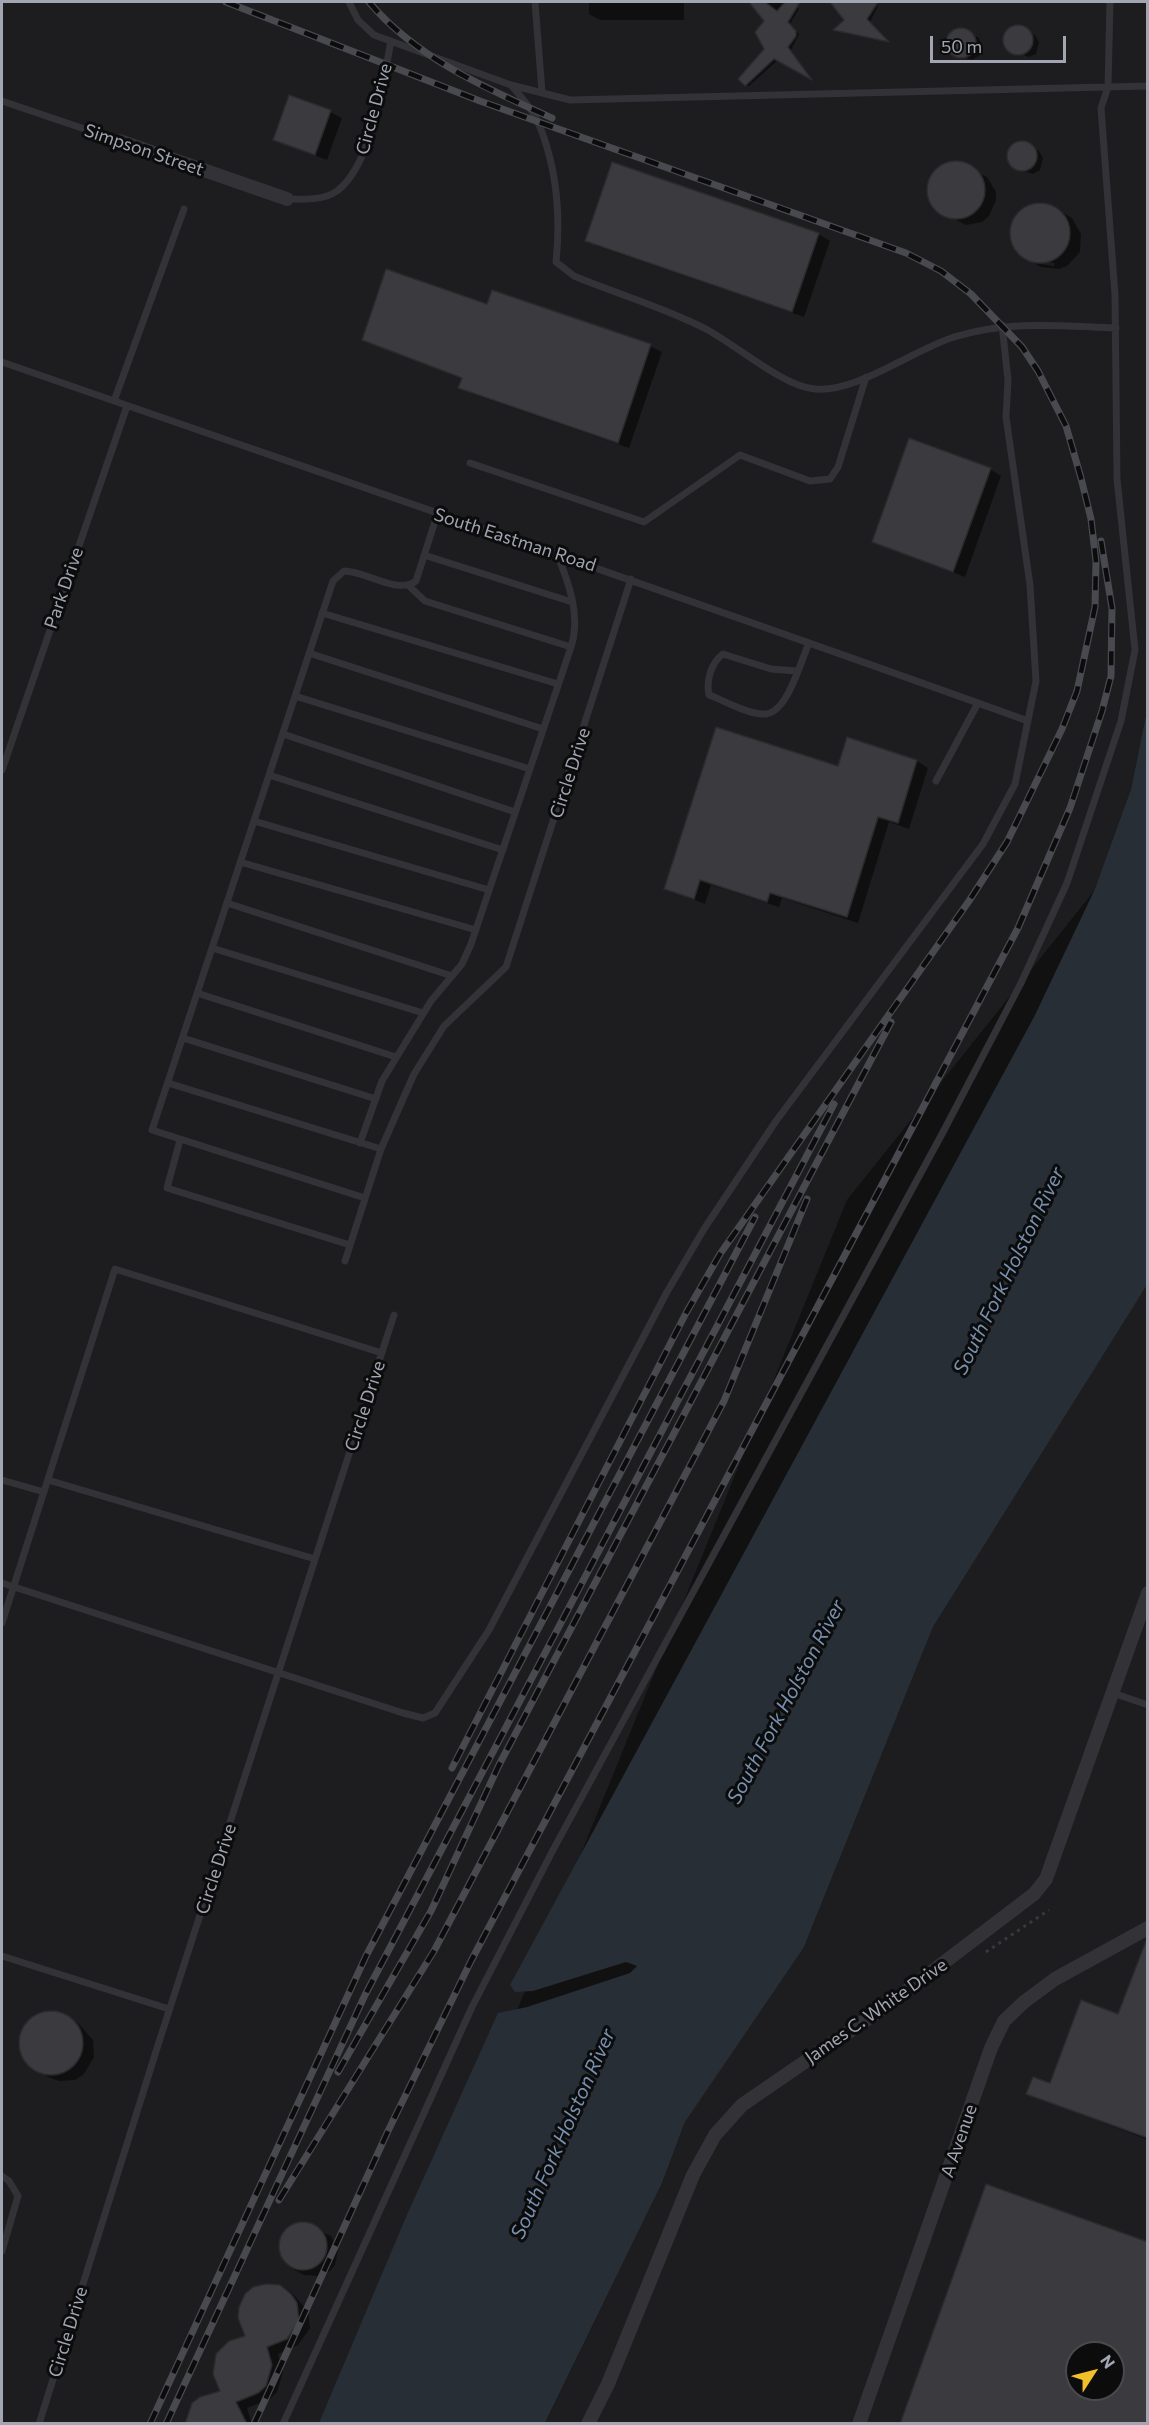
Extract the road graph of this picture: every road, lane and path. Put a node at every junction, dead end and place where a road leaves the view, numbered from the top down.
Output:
1 (348, 2) edge
2 (536, 2) edge
3 (1110, 2) edge
4 (391, 41) junction
5 (511, 85) junction
6 (1148, 86) edge
7 (1108, 87) junction
8 (542, 92) junction
9 (2, 101) edge
10 (120, 141) joint
11 (287, 199) joint
12 (184, 209) dead end
13 (1002, 325) junction
14 (1116, 328) junction
15 (2, 362) edge
16 (866, 377) junction
17 (114, 401) junction
18 (127, 406) junction
19 (470, 463) dead end
20 (437, 514) junction
21 (557, 554) junction
22 (424, 555) junction
23 (631, 579) junction
24 (409, 586) junction
25 (572, 602) junction
26 (322, 613) junction
27 (809, 643) junction
28 (571, 647) junction
29 (309, 653) junction
30 (796, 670) junction
31 (558, 684) junction
32 (295, 696) junction
33 (978, 703) junction
34 (1028, 721) junction
35 (543, 729) junction
36 (283, 734) junction
37 (530, 769) junction
38 (2, 770) edge
39 (269, 775) junction
40 (936, 781) dead end
41 (515, 812) junction
42 (254, 821) junction
43 (502, 850) junction
44 (240, 862) junction
45 (489, 890) junction
46 (227, 903) junction
47 (476, 930) junction
48 (212, 948) junction
49 (452, 976) junction
50 (197, 993) junction
51 (423, 1013) junction
52 (183, 1038) junction
53 (396, 1057) junction
54 (168, 1083) junction
55 (376, 1099) junction
56 (180, 1140) junction
57 (360, 1143) junction
58 (381, 1149) junction
59 (365, 1198) junction
60 (350, 1245) junction
61 (345, 1261) dead end
62 (394, 1315) dead end
63 (382, 1353) junction
64 (2, 1480) edge
65 (48, 1480) junction
66 (44, 1492) junction
67 (315, 1559) junction
68 (2, 1583) edge
69 (13, 1587) junction
70 (1148, 1593) edge
71 (2, 1623) edge
72 (279, 1672) junction
73 (1113, 1693) junction
74 (1148, 1705) edge
75 (1148, 1928) edge
76 (2, 1956) edge
77 (169, 2009) junction
78 (2, 2175) edge
79 (2, 2251) edge
80 (39, 2424) edge
81 (283, 2424) edge
82 (588, 2424) edge
83 (859, 2424) edge

1 - 4 lane
2 - 8 lane
3 - 7 lane
4 - 5 lane
4 - 11 lane, Circle Drive
5 - 8 lane
5 - 16 lane
6 - 7 lane
7 - 8 lane
7 - 14 lane
9 - 10 lane, Simpson Street
10 - 11 street, Simpson Street
12 - 17 lane
13 - 14 lane
13 - 16 lane
13 - 34 lane
14 - 81 lane
15 - 17 lane, South Eastman Road
16 - 19 lane
17 - 18 lane, South Eastman Road
18 - 20 lane, South Eastman Road
18 - 38 lane, Park Drive
20 - 21 lane, South Eastman Road
20 - 22 lane
21 - 23 lane, South Eastman Road
21 - 25 lane
22 - 24 lane
22 - 25 lane
23 - 27 lane, South Eastman Road
23 - 58 lane, Circle Drive
24 - 26 lane
24 - 28 lane
25 - 28 lane
26 - 29 lane
26 - 31 lane
27 - 30 lane
27 - 33 lane, South Eastman Road
28 - 31 lane
29 - 32 lane
29 - 35 lane
30 - 30 lane
31 - 35 lane
32 - 36 lane
32 - 37 lane
33 - 34 lane, South Eastman Road
33 - 40 lane
34 - 72 lane
35 - 37 lane
36 - 39 lane
36 - 41 lane
37 - 41 lane
39 - 42 lane
39 - 43 lane
41 - 43 lane
42 - 44 lane
42 - 45 lane
43 - 45 lane
44 - 46 lane
44 - 47 lane
45 - 47 lane
46 - 48 lane
46 - 49 lane
47 - 49 lane
48 - 50 lane
48 - 51 lane
49 - 51 lane
50 - 52 lane
50 - 53 lane
51 - 53 lane
52 - 54 lane
52 - 55 lane
53 - 55 lane
54 - 56 lane
54 - 57 lane
55 - 57 lane
56 - 59 lane
56 - 60 lane
57 - 58 lane
58 - 59 lane
59 - 60 lane
60 - 61 lane
62 - 63 lane, Circle Drive
63 - 65 lane
63 - 67 lane, Circle Drive
64 - 66 lane
65 - 66 lane
65 - 67 lane
66 - 69 lane
67 - 72 lane, Circle Drive
68 - 69 lane
69 - 71 lane
69 - 72 lane
70 - 73 street, James C. White Drive
72 - 77 lane, Circle Drive
73 - 74 lane
73 - 82 street, James C. White Drive
75 - 83 street, A Avenue
76 - 77 lane
77 - 80 lane, Circle Drive
78 - 79 lane

